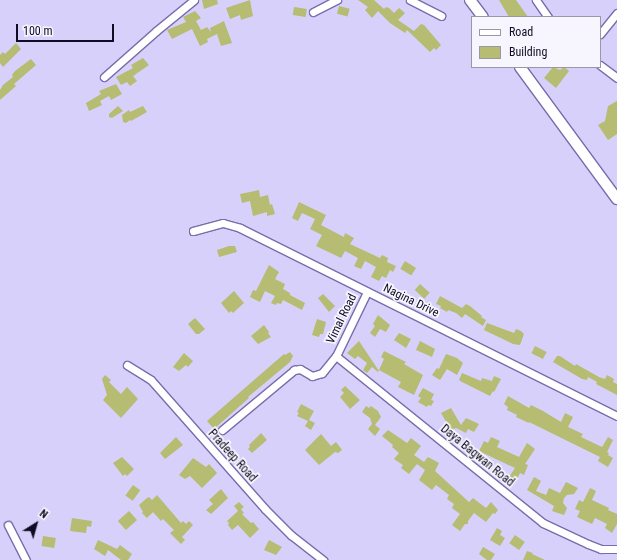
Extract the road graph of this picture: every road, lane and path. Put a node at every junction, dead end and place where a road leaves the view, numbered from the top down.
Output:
1 (194, 0) edge
2 (337, 0) edge
3 (410, 0) edge
4 (470, 0) edge
5 (536, 0) edge
6 (313, 12) dead end
7 (617, 13) edge
8 (441, 16) dead end
9 (482, 16) edge
10 (547, 16) edge
11 (601, 33) edge
12 (601, 66) edge
13 (521, 68) edge
14 (104, 77) dead end
15 (617, 78) edge
16 (617, 199) edge
17 (192, 231) dead end
18 (367, 292) junction
19 (336, 356) junction
20 (127, 365) dead end
21 (617, 416) edge
22 (222, 430) dead end
23 (8, 525) dead end
24 (617, 549) edge
25 (26, 560) edge
26 (323, 560) edge

1 - 14 street
2 - 6 street
3 - 8 street
4 - 9 street
5 - 10 street
7 - 11 street
12 - 15 street
13 - 16 street
17 - 18 street, Nagina Drive
18 - 19 street, Vimal Road
18 - 21 street, Nagina Drive
19 - 22 street, Vimal Road
19 - 24 street, Daya Bagwan Road
20 - 26 street, Pradeep Road
23 - 25 street

